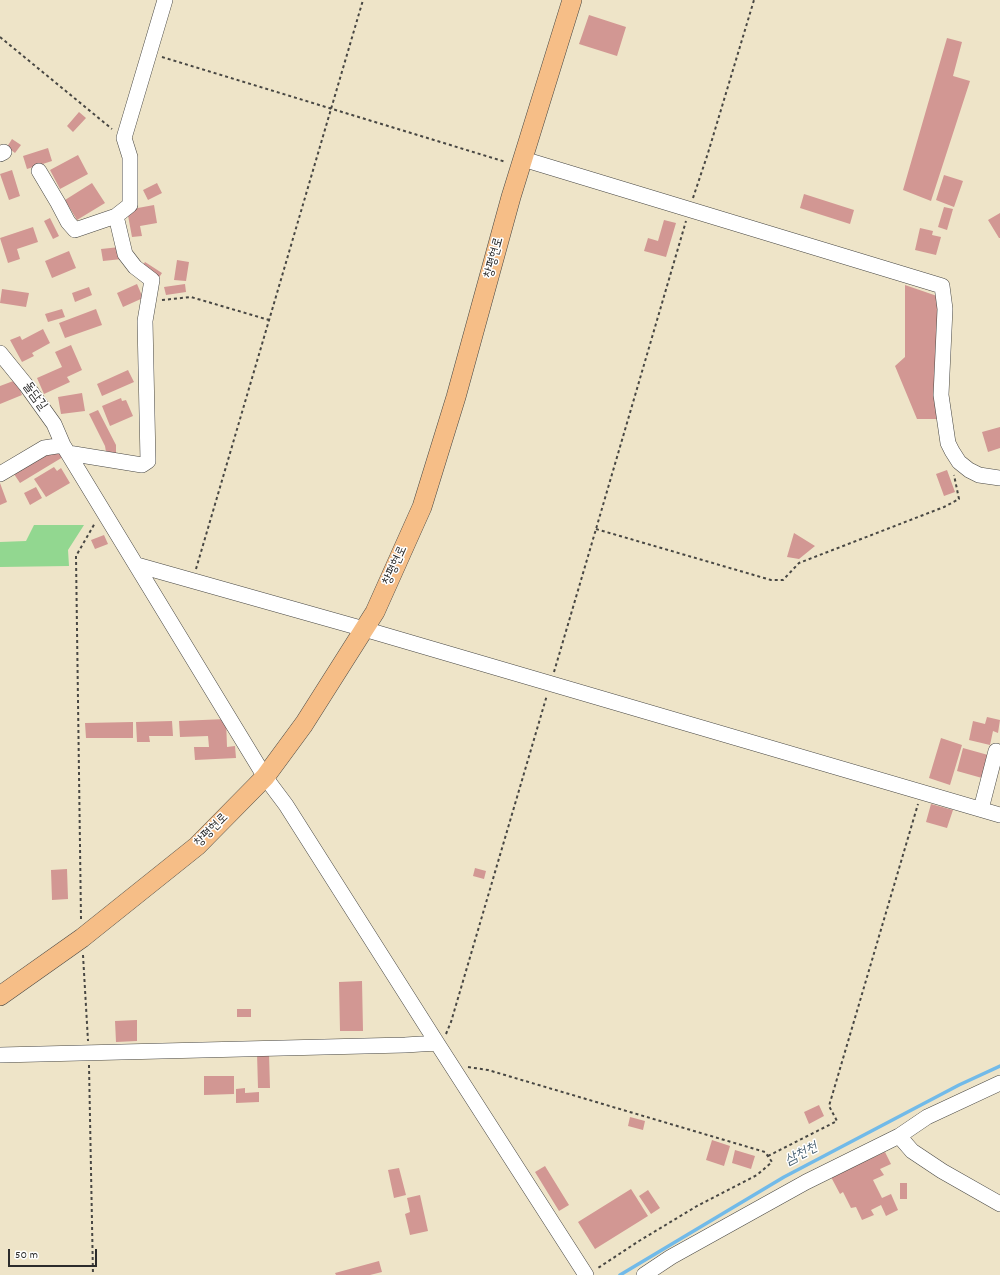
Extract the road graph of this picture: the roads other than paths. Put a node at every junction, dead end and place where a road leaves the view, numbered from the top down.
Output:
1 (166, 0) edge
2 (572, 0) edge
3 (522, 163) junction
4 (39, 171) dead end
5 (116, 216) junction
6 (0, 353) edge
7 (66, 449) junction
8 (0, 474) edge
9 (1000, 478) edge
10 (137, 565) junction
11 (364, 629) junction
12 (996, 751) dead end
13 (265, 777) junction
14 (981, 809) junction
15 (1000, 815) edge
16 (0, 996) edge
17 (437, 1043) junction
18 (0, 1055) edge
19 (1000, 1083) edge
20 (899, 1136) junction
21 (1000, 1204) edge
22 (590, 1273) edge
23 (644, 1275) edge

1 - 5 street
2 - 3 main road, 창평현로
3 - 9 street
3 - 11 main road, 창평현로
4 - 5 street
5 - 7 street
6 - 7 street, 돌담길
7 - 8 street
7 - 10 street, 돌담길
10 - 11 street
10 - 13 street, 돌담길
11 - 13 main road, 창평현로
11 - 14 street
12 - 14 street
13 - 16 main road, 창평현로
13 - 17 street, 돌담길
14 - 15 street
17 - 18 street
17 - 22 street, 돌담길
19 - 20 street
20 - 21 street
20 - 23 street

